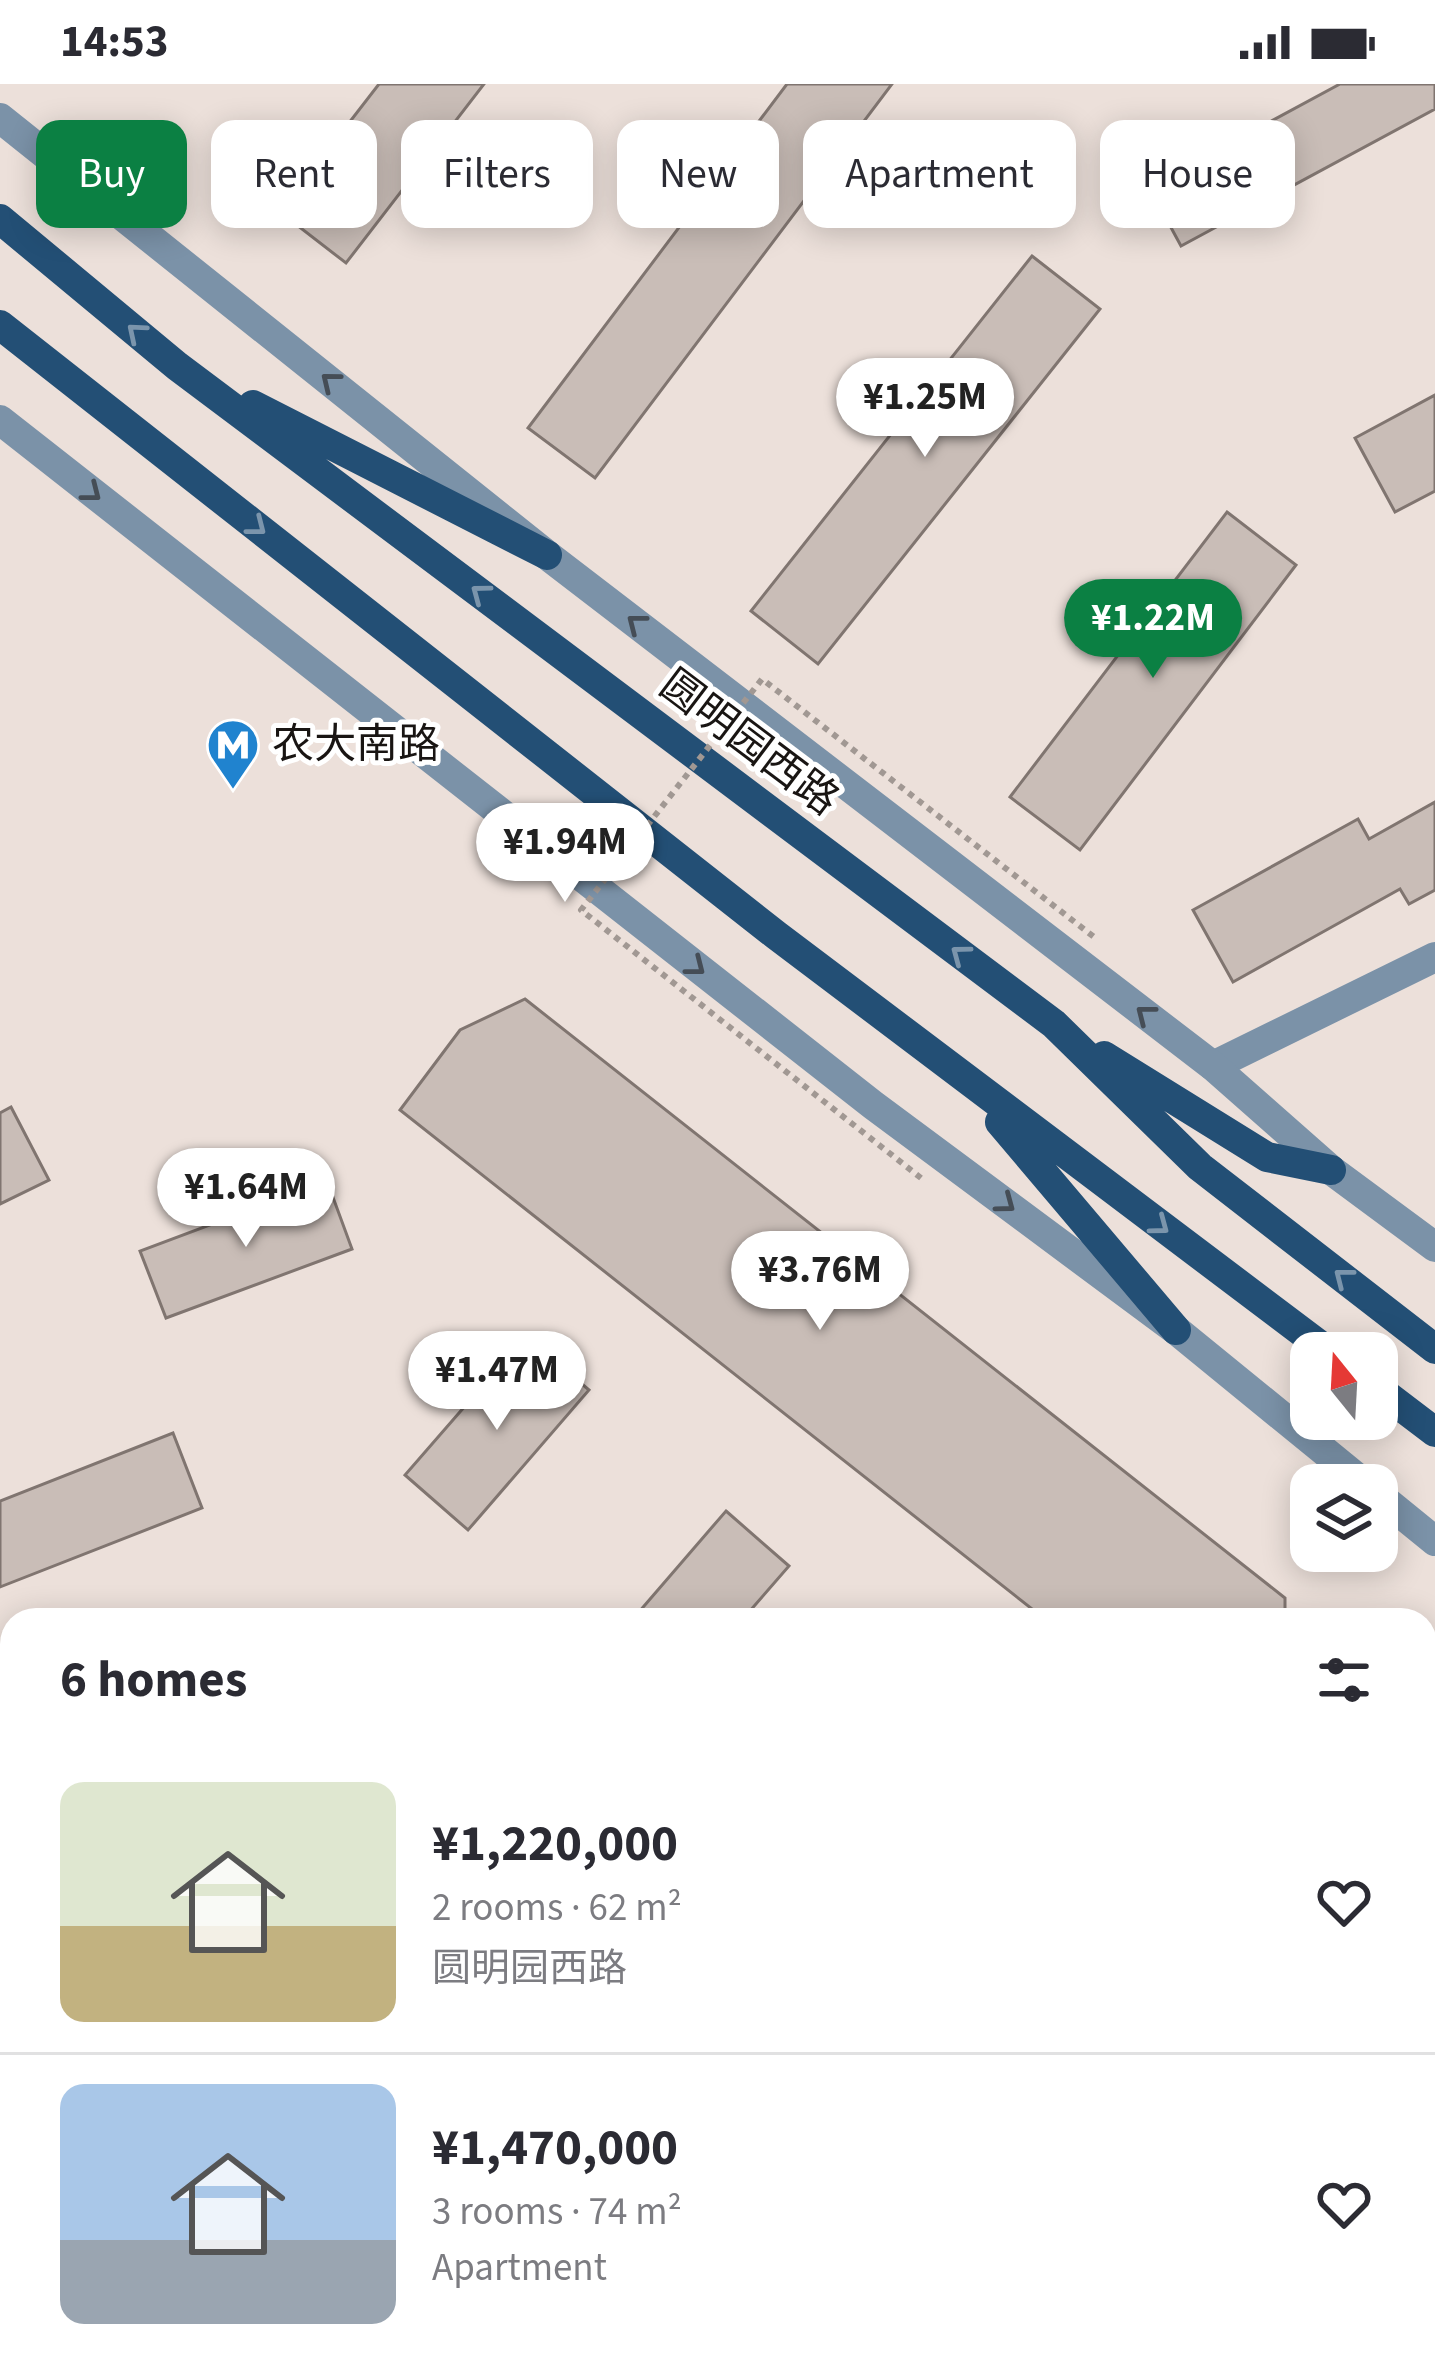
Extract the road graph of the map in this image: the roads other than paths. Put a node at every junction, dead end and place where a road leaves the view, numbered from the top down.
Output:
1 (0, 118) edge
2 (0, 219) edge
3 (0, 326) edge
4 (178, 366) junction
5 (0, 420) edge
6 (547, 555) junction
7 (1435, 957) edge
8 (1054, 1024) junction
9 (1213, 1066) junction
10 (965, 1081) junction
11 (1331, 1170) junction
12 (1435, 1247) edge
13 (1176, 1330) junction
14 (1302, 1332) edge
15 (1435, 1349) edge
16 (1398, 1404) edge
17 (1435, 1432) edge
18 (1340, 1464) edge
19 (1398, 1511) edge
20 (1435, 1541) edge

6 -> 1 street, 圆明园西路
4 -> 2 main road, 圆明园西路
3 -> 10 main road
4 - 6 main road
8 -> 4 main road, 圆明园西路
5 -> 13 street
9 -> 6 street, 圆明园西路
7 - 9 street
8 - 11 main road
15 -> 8 main road, 圆明园西路
9 - 11 street, 圆明园西路
10 - 13 main road
10 -> 14 main road
11 - 12 street, 圆明园西路
13 - 18 street
16 - 17 main road
19 - 20 street

